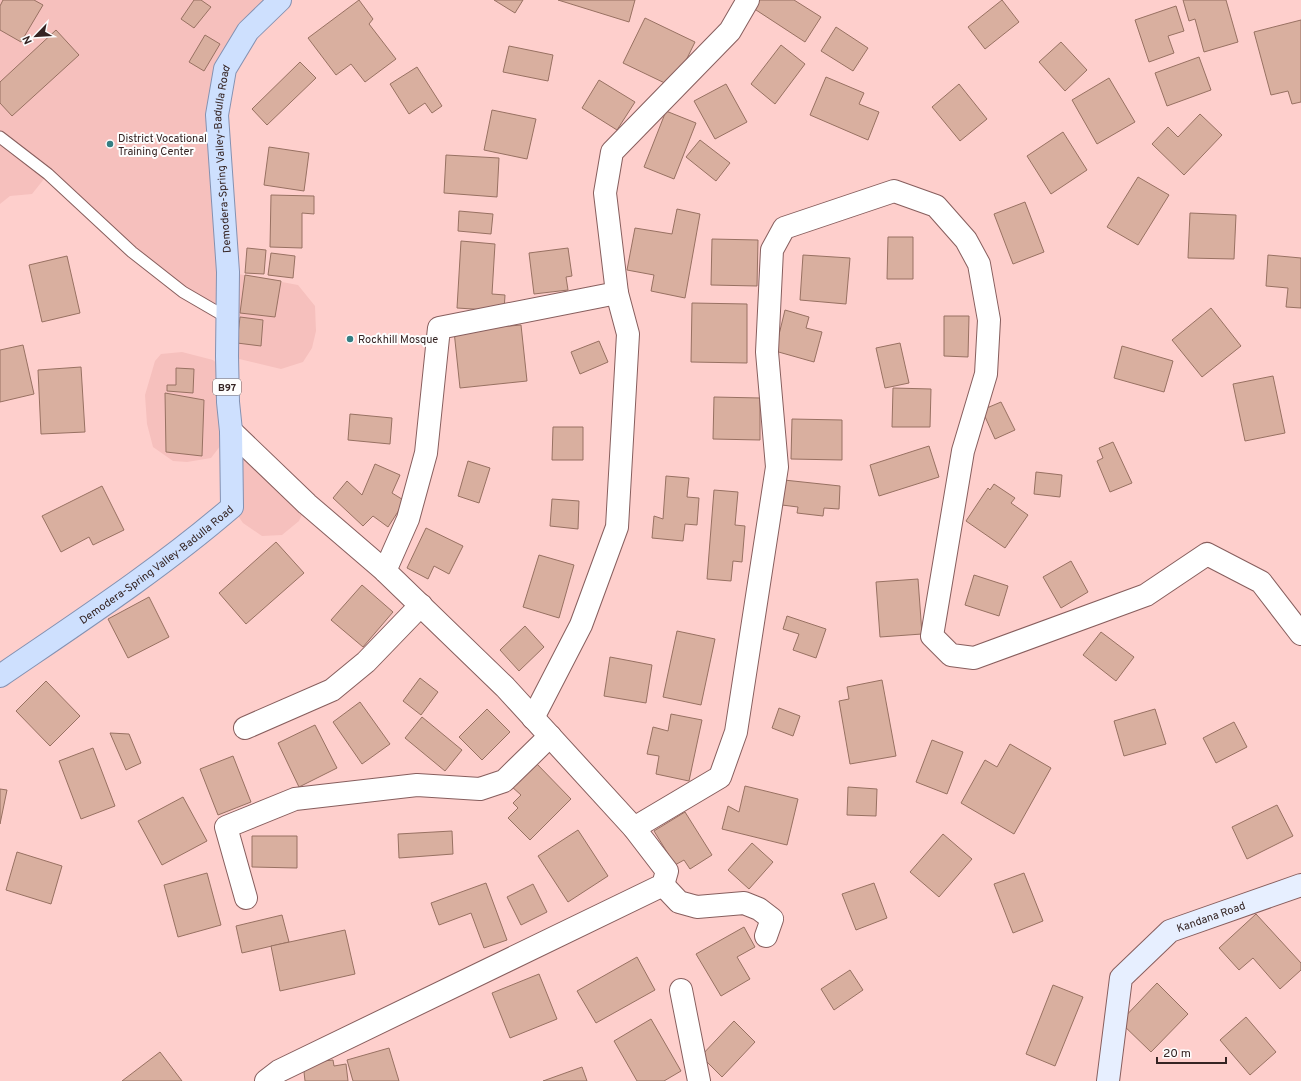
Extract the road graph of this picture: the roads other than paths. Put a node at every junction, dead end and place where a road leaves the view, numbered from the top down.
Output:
1 (280, 0) edge
2 (748, 0) edge
3 (0, 137) edge
4 (617, 293) junction
5 (226, 317) junction
6 (231, 431) junction
7 (385, 571) junction
8 (421, 606) junction
9 (1301, 634) edge
10 (0, 676) edge
11 (533, 718) junction
12 (245, 728) dead end
13 (550, 736) junction
14 (634, 828) junction
15 (663, 885) junction
16 (1301, 885) edge
17 (246, 898) dead end
18 (766, 936) dead end
19 (681, 990) dead end
20 (266, 1081) edge
21 (699, 1081) edge
22 (1108, 1081) edge

1 - 5 main road, Demodera-Spring Valley-Badulla Road / B97
2 - 4 street
3 - 5 lane
4 - 7 street
4 - 11 street
5 - 6 main road, Demodera-Spring Valley-Badulla Road / B97
6 - 7 street
6 - 10 main road, Demodera-Spring Valley-Badulla Road / B97
7 - 8 street
8 - 11 street
8 - 12 street
9 - 14 street
11 - 13 street
13 - 14 street
13 - 17 street
14 - 15 street
15 - 18 street
15 - 20 street
16 - 22 street, Kandana Road
19 - 21 street

